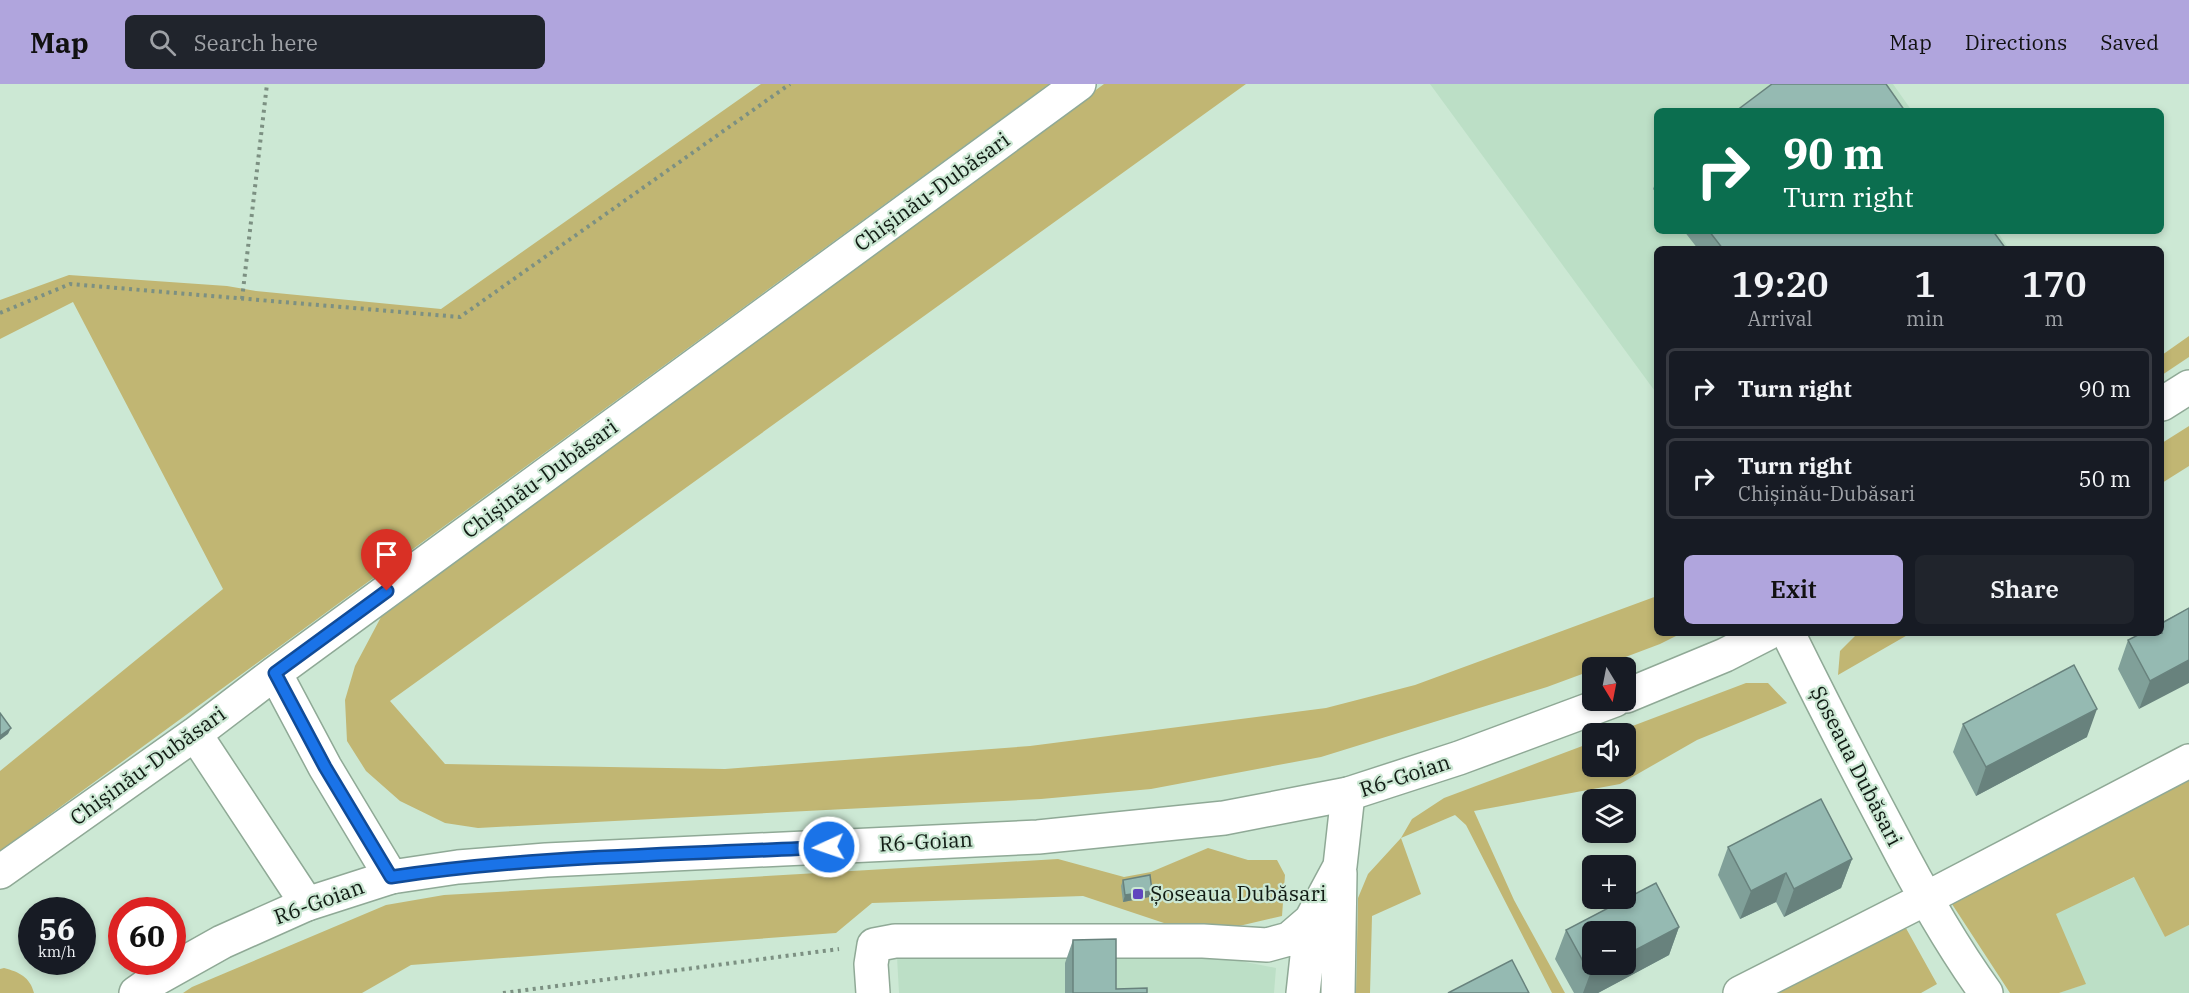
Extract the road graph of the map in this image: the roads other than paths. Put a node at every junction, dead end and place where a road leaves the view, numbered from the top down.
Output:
1 (1079, 84) edge
2 (2189, 387) edge
3 (2164, 403) edge
4 (1762, 636) edge
5 (1790, 636) edge
6 (275, 673) junction
7 (1636, 692) edge
8 (1591, 711) edge
9 (195, 734) junction
10 (2189, 761) edge
11 (1348, 794) junction
12 (1340, 866) junction
13 (0, 872) edge
14 (391, 877) junction
15 (1925, 899) junction
16 (307, 904) junction
17 (1311, 920) junction
18 (136, 993) edge
19 (873, 993) edge
20 (1303, 993) edge
21 (1338, 993) edge
22 (1740, 993) edge
23 (1986, 993) edge

1 - 6 main road, Chișinău-Dubăsari
2 - 3 main road
4 - 7 main road
5 - 15 main road, Șoseaua Dubăsari
6 - 9 main road, Chișinău-Dubăsari
6 - 14 main road
8 - 11 main road, R6-Goian
9 - 13 main road, Chișinău-Dubăsari
9 - 16 main road
10 - 15 main road
11 - 12 main road
11 - 14 main road, R6-Goian
12 - 17 main road
12 - 21 main road
14 - 16 main road, R6-Goian
15 - 22 main road
15 - 23 main road, Șoseaua Dubăsari
16 - 18 main road, R6-Goian
17 - 19 main road
17 - 20 main road

